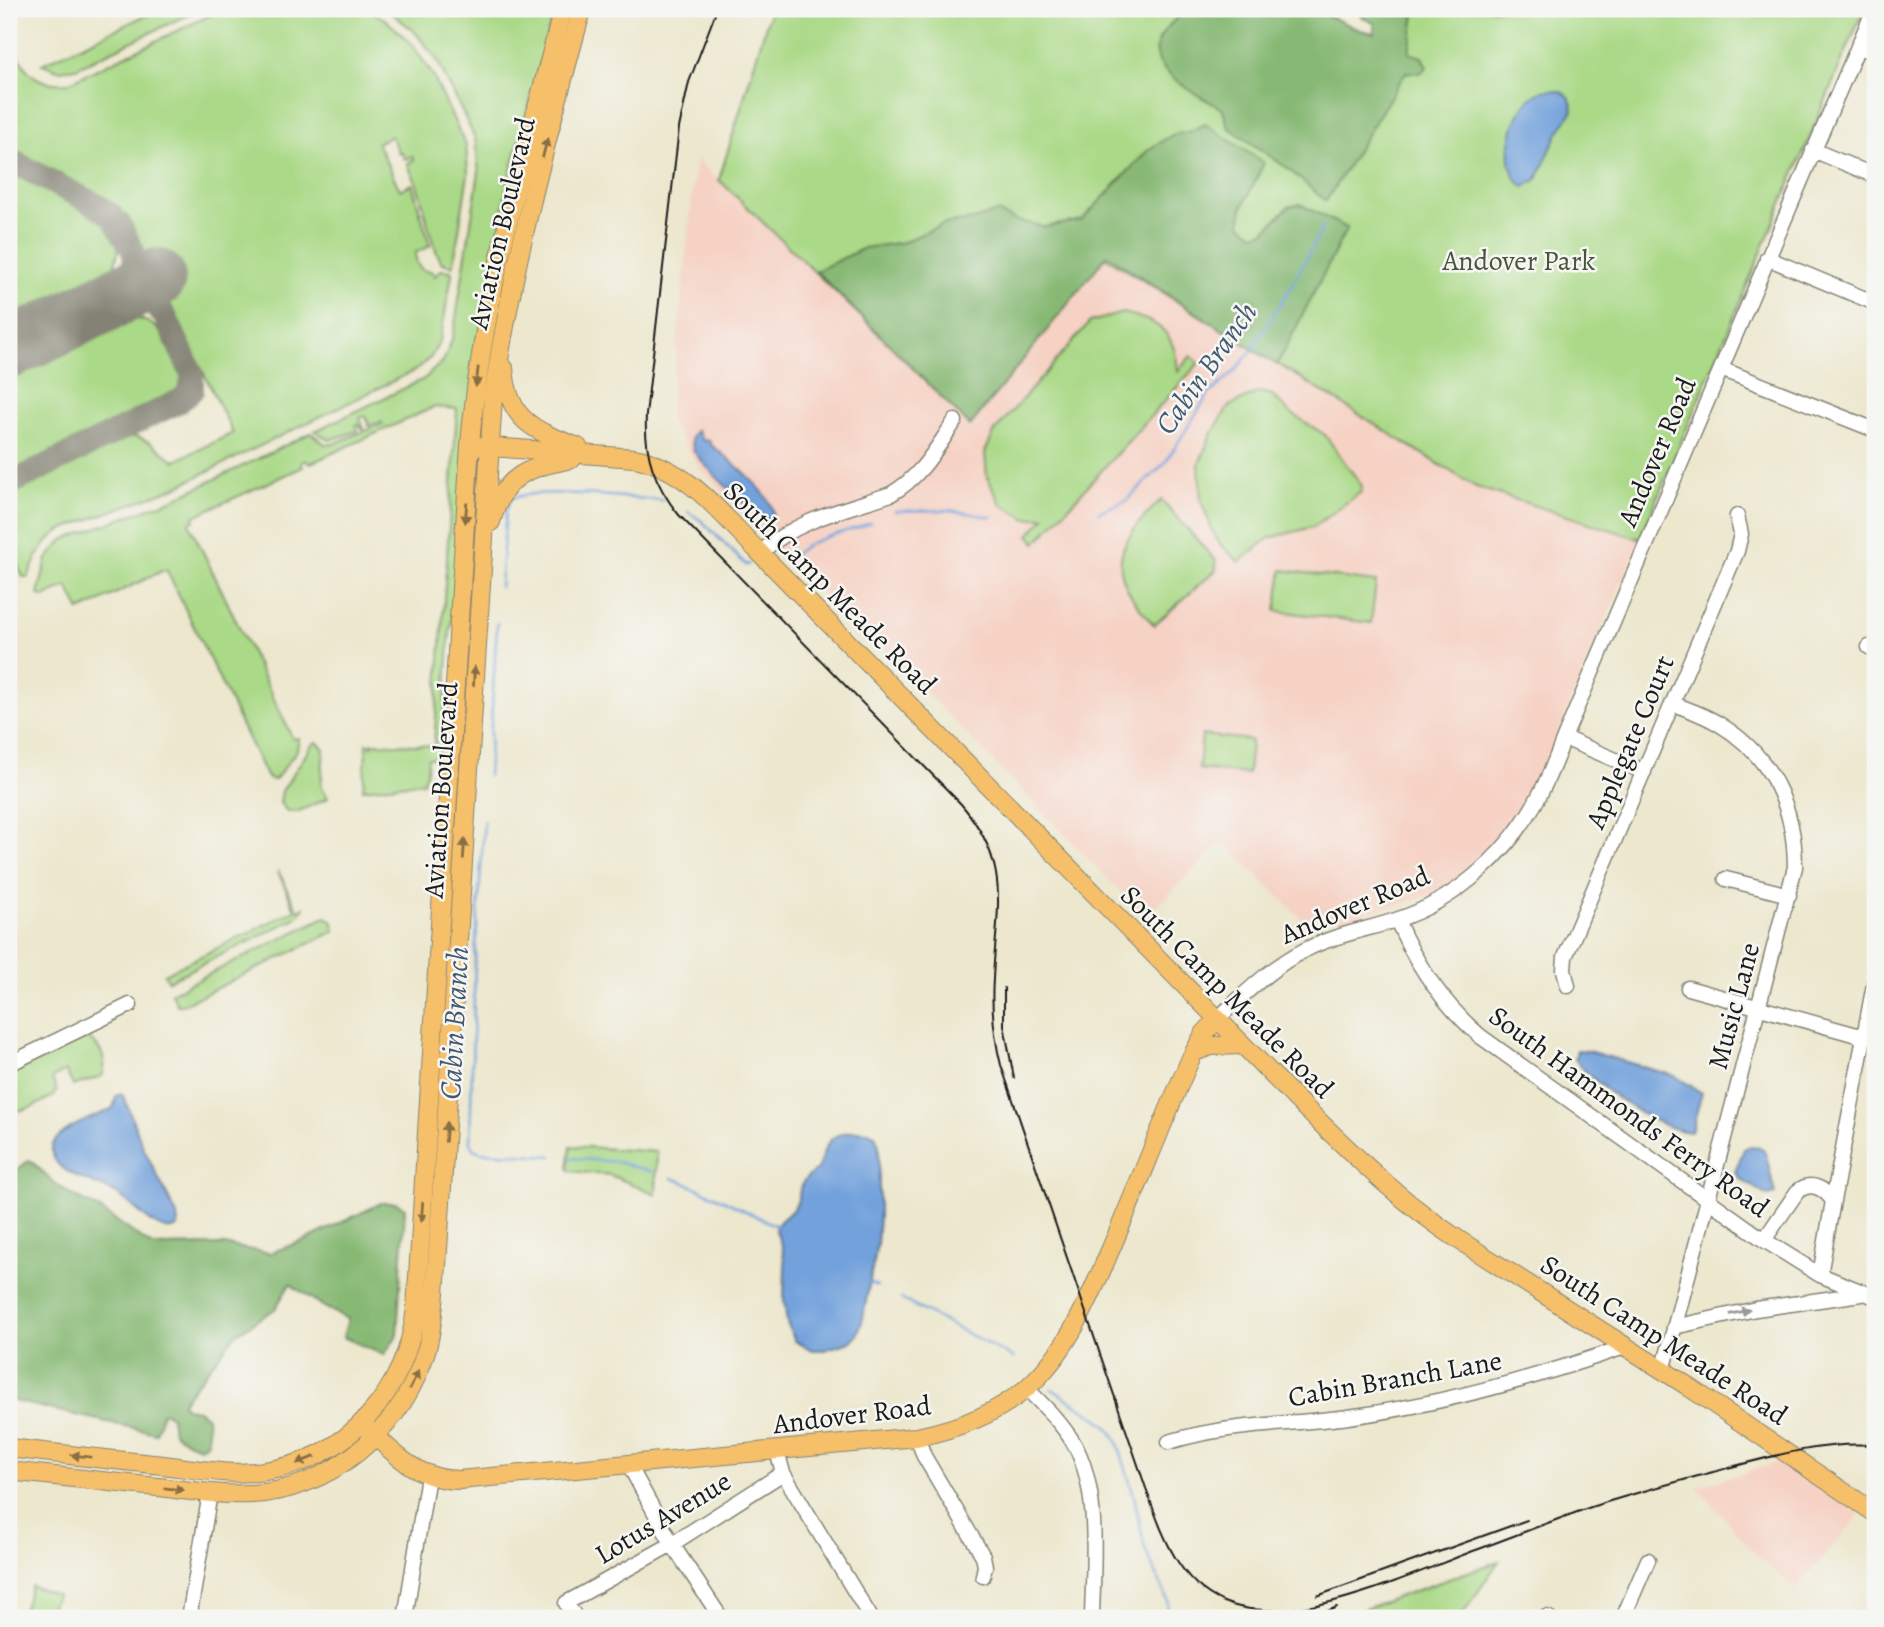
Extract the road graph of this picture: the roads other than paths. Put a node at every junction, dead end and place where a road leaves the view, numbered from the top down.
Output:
1 (563, 9) edge
2 (582, 9) edge
3 (1874, 9) edge
4 (1858, 47) junction
5 (1875, 54) edge
6 (1813, 150) junction
7 (1875, 176) edge
8 (1767, 258) junction
9 (1875, 303) edge
10 (501, 338) junction
11 (1721, 369) junction
12 (955, 421) dead end
13 (1875, 430) edge
14 (479, 446) junction
15 (598, 455) junction
16 (1737, 516) dead end
17 (760, 553) junction
18 (480, 580) junction
19 (1674, 704) junction
20 (1564, 738) junction
21 (1644, 772) junction
22 (1726, 879) dead end
23 (1789, 895) junction
24 (1397, 920) junction
25 (1875, 983) edge
26 (1568, 986) dead end
27 (1688, 988) dead end
28 (130, 1005) dead end
29 (1759, 1007) junction
30 (1217, 1019) junction
31 (1864, 1037) junction
32 (1243, 1045) junction
33 (1194, 1052) junction
34 (9, 1064) edge
35 (425, 1161) junction
36 (443, 1177) junction
37 (1706, 1199) junction
38 (1833, 1201) junction
39 (1764, 1240) junction
40 (1824, 1276) junction
41 (1869, 1296) edge
42 (1824, 1300) junction
43 (1674, 1327) junction
44 (1627, 1346) junction
45 (1663, 1371) junction
46 (1026, 1388) junction
47 (363, 1424) junction
48 (376, 1437) junction
49 (917, 1437) junction
50 (1169, 1442) dead end
51 (9, 1448) edge
52 (777, 1451) junction
53 (629, 1465) junction
54 (9, 1471) edge
55 (783, 1473) junction
56 (428, 1476) junction
57 (210, 1493) junction
58 (1875, 1513) edge
59 (672, 1544) junction
60 (1648, 1560) dead end
61 (983, 1576) dead end
62 (190, 1618) edge
63 (405, 1618) edge
64 (576, 1618) edge
65 (721, 1618) edge
66 (871, 1618) edge
67 (1092, 1618) edge
68 (1623, 1618) edge

1 -> 14 main road, Aviation Boulevard
10 -> 2 main road, Aviation Boulevard
3 - 4 street, Andover Road
4 - 5 street
4 - 6 street, Andover Road
6 - 7 street
6 - 8 street, Andover Road
8 - 9 street
8 - 11 street, Andover Road
10 - 14 main road, Aviation Boulevard
10 - 15 main road
11 - 13 street
11 - 20 street, Andover Road
12 - 17 street
14 - 15 main road
14 - 18 main road, Aviation Boulevard
14 -> 35 main road, Aviation Boulevard
15 - 17 main road, South Camp Meade Road
15 - 18 main road
16 - 19 street, Applegate Court
17 - 30 main road, South Camp Meade Road
36 -> 18 main road, Aviation Boulevard
19 - 21 street, Applegate Court
19 - 23 street, Music Lane
20 - 21 street
20 - 24 street, Andover Road
21 - 26 street, Applegate Court
22 - 23 street
23 - 29 street, Music Lane
24 - 30 street, Andover Road
24 - 37 street, South Hammonds Ferry Road
25 - 31 street
27 - 29 street
28 - 34 street
29 - 31 street
29 - 37 street, Music Lane
30 - 32 main road, South Camp Meade Road
30 - 33 main road, Andover Road
31 - 38 street
32 - 33 main road
32 - 44 main road, South Camp Meade Road
33 - 46 main road, Andover Road
35 - 36 main road
35 -> 47 main road, Aviation Boulevard
48 -> 36 main road, Aviation Boulevard
37 - 39 street, South Hammonds Ferry Road
37 - 43 street, Music Lane
38 - 39 street
38 - 40 street
39 - 40 street, South Hammonds Ferry Road
40 - 41 street, South Hammonds Ferry Road
40 - 42 street
41 - 42 street
43 -> 42 street
43 - 45 street, Music Lane
44 - 45 main road, South Camp Meade Road
44 - 50 street, Cabin Branch Lane
45 - 58 main road, South Camp Meade Road
46 - 49 main road, Andover Road
46 - 67 street
47 - 48 main road, Andover Road
47 -> 51 main road, Aviation Boulevard
48 - 56 main road, Andover Road
48 - 57 main road, Aviation Boulevard
49 - 52 main road, Andover Road
49 - 61 street
52 - 53 main road, Andover Road
52 - 55 street
53 - 56 main road, Andover Road
53 - 59 street
54 -> 57 main road, Aviation Boulevard
55 - 59 street, Lotus Avenue
55 - 66 street
56 - 63 street
57 - 62 street
59 - 64 street, Lotus Avenue
59 - 65 street
60 - 68 street

